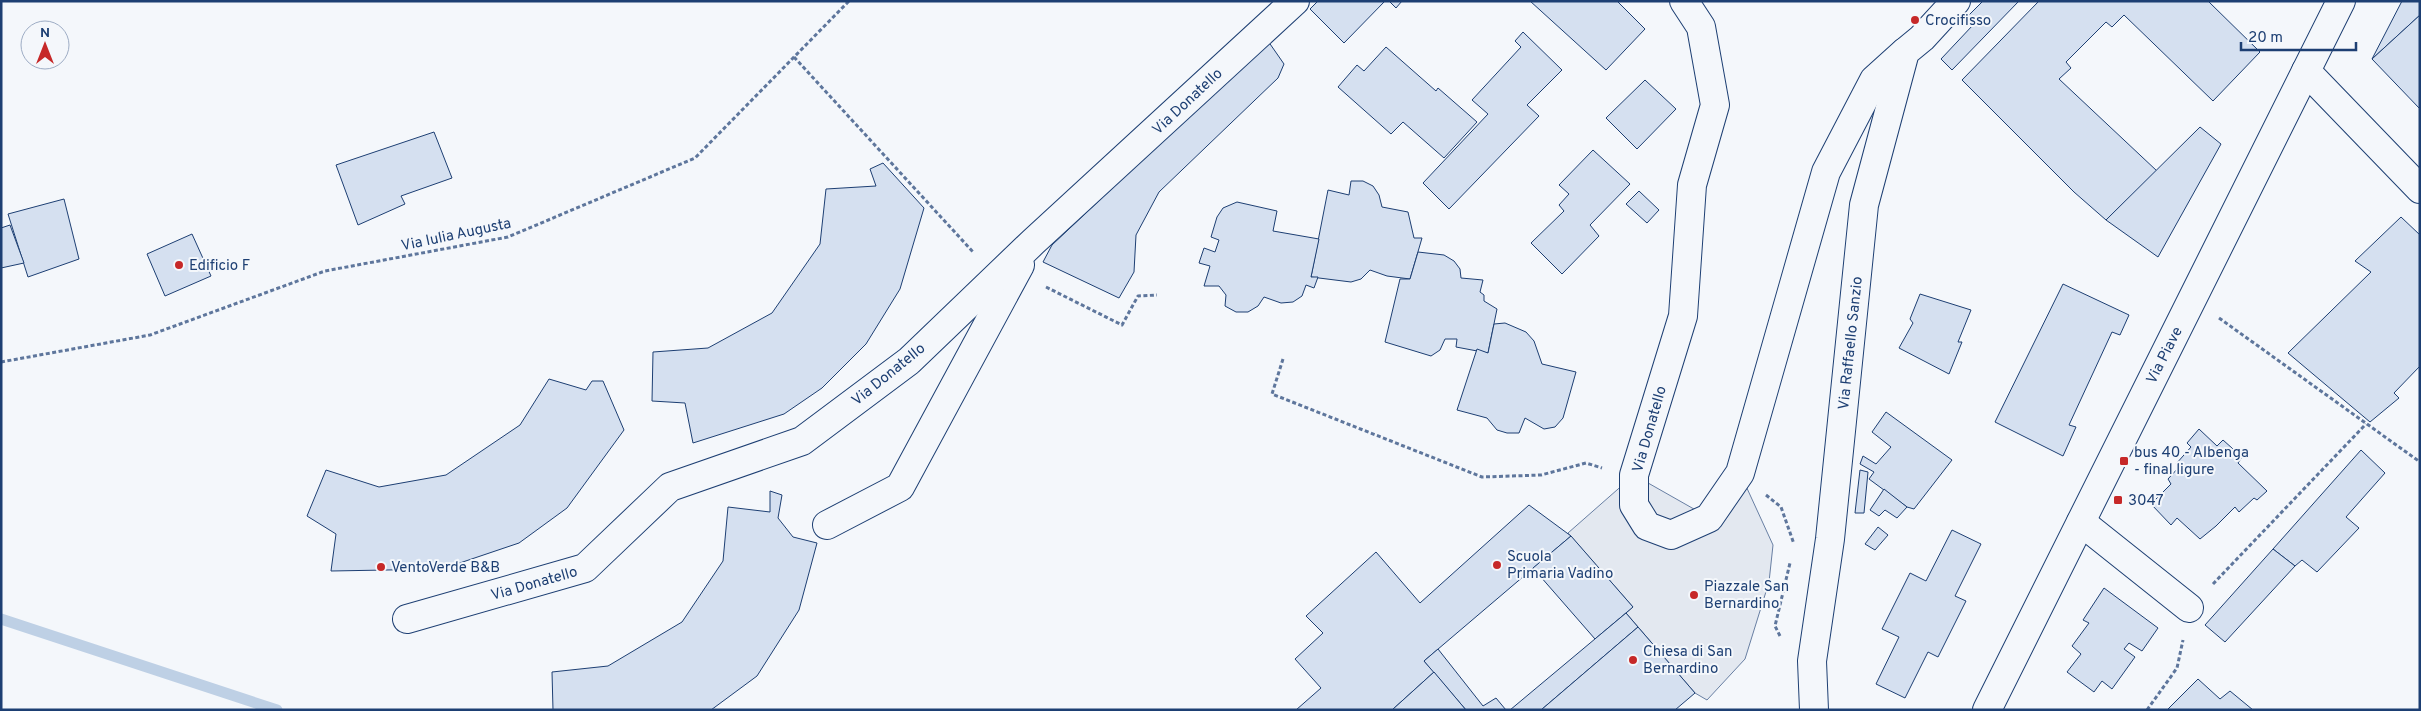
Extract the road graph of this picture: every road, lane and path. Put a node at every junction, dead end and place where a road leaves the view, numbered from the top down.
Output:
1 (849, 1) edge
2 (1295, 1) edge
3 (1684, 1) edge
4 (1956, 1) edge
5 (2342, 1) edge
6 (1904, 52) junction
7 (794, 57) junction
8 (2306, 72) junction
9 (2420, 189) edge
10 (1006, 275) junction
11 (1157, 295) dead end
12 (2192, 299) junction
13 (1283, 359) dead end
14 (1, 362) edge
15 (2366, 424) junction
16 (2420, 462) edge
17 (1740, 473) junction
18 (1634, 486) junction
19 (2081, 522) junction
20 (827, 525) dead end
21 (2189, 608) junction
22 (407, 619) dead end
23 (1782, 643) dead end
24 (1814, 710) edge
25 (1987, 710) edge
26 (2147, 710) edge

1 - 7 path, Via Iulia Augusta
2 - 10 street, Via Donatello
3 - 18 street, Via Donatello
4 - 6 street
5 - 8 street, Via Piave
6 - 17 street, Via Donatello
6 - 24 street, Via Raffaello Sanzio
7 - 10 path
7 - 14 path, Via Iulia Augusta
8 - 9 street
8 - 12 street, Via Piave
10 - 11 path
10 - 20 street
10 - 22 street, Via Donatello
12 - 15 path
12 - 19 street, Via Piave
13 - 18 path
15 - 16 path
15 - 21 path
17 - 18 street, Via Donatello
17 - 23 path
19 - 21 street
19 - 25 street, Via Piave
21 - 26 path

